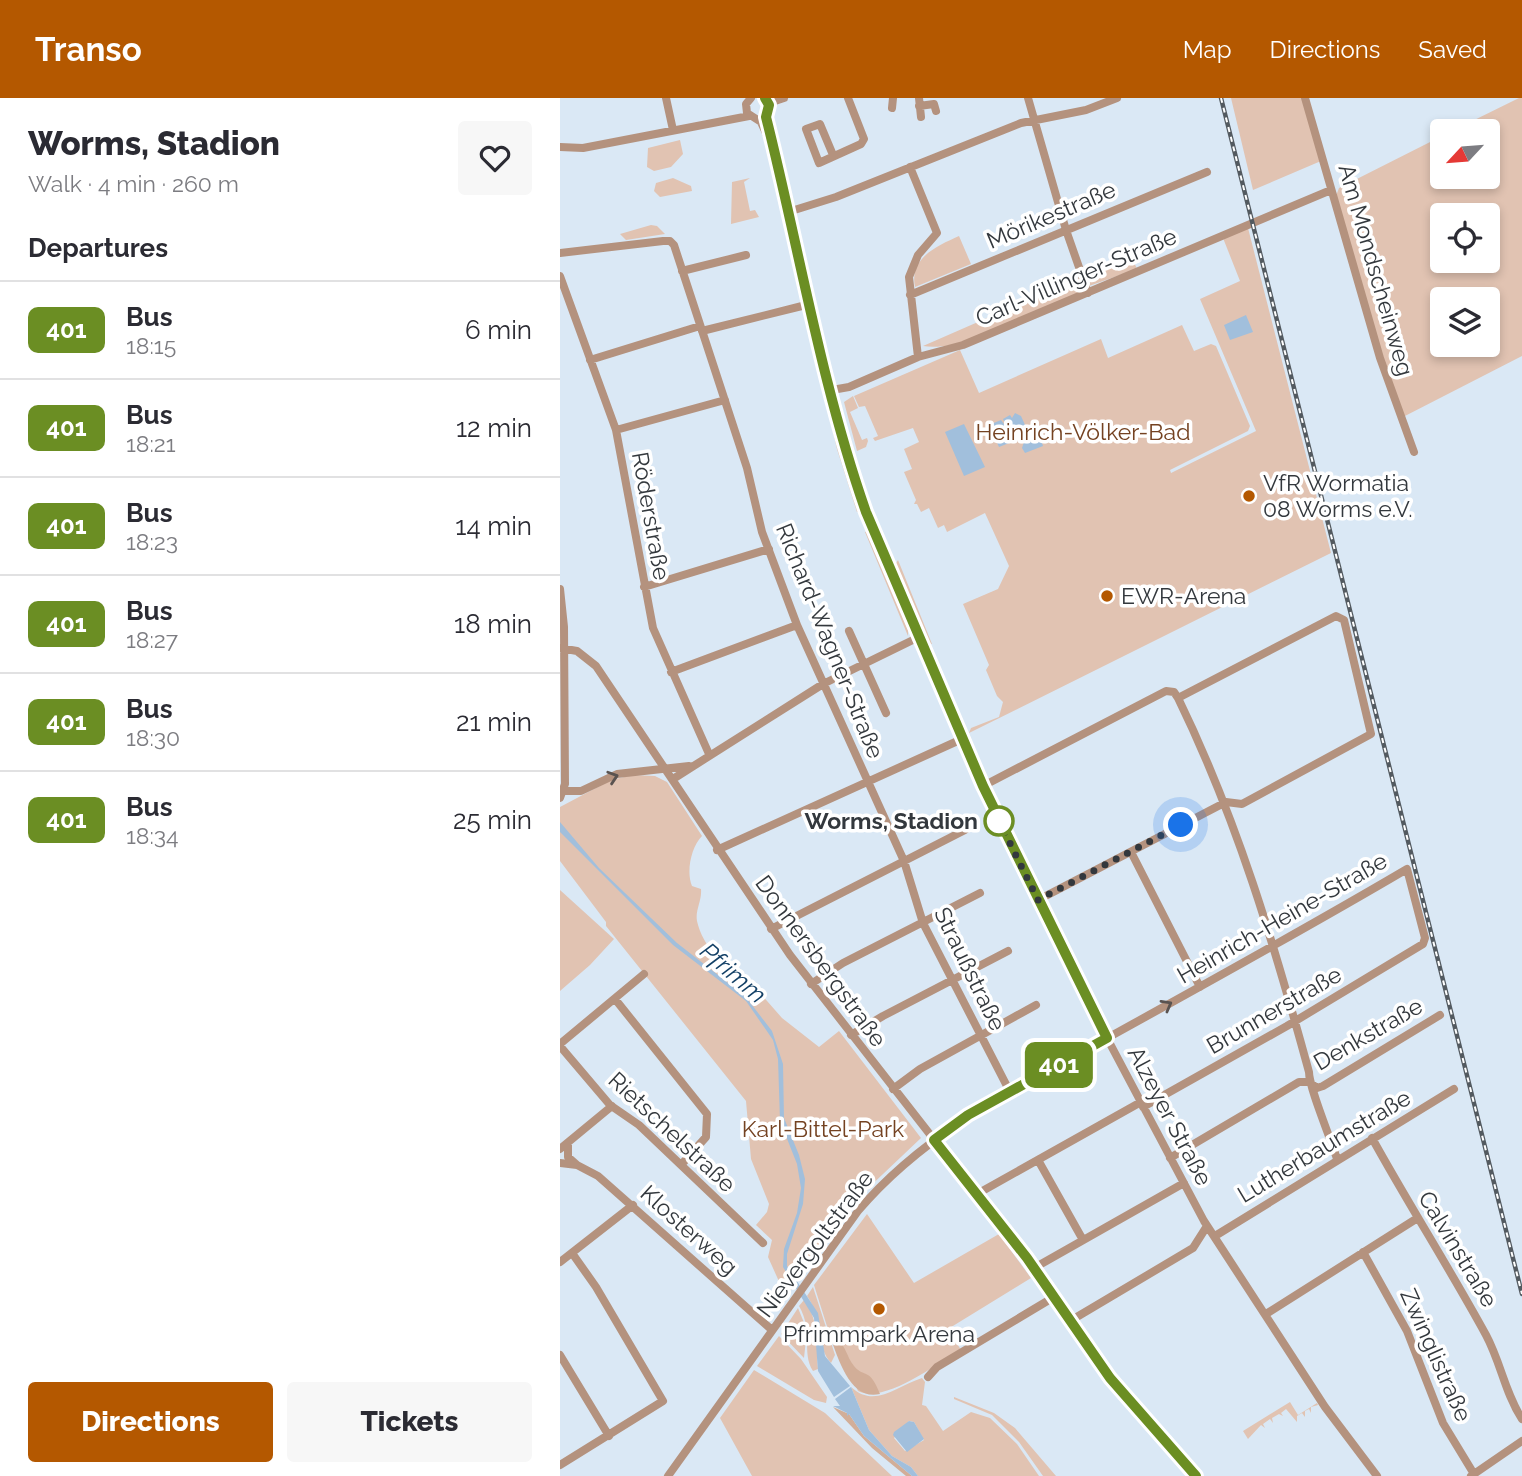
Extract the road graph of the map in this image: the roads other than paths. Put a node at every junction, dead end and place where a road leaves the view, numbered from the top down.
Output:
1 (666, 98) edge
2 (751, 98) edge
3 (784, 98) edge
4 (848, 98) edge
5 (892, 98) edge
6 (1028, 98) edge
7 (1117, 98) edge
8 (1305, 98) edge
9 (767, 101) edge
10 (919, 102) edge
11 (892, 108) dead end
12 (747, 111) junction
13 (936, 111) dead end
14 (921, 117) dead end
15 (762, 118) junction
16 (1034, 118) junction
17 (673, 130) junction
18 (560, 147) edge
19 (834, 155) junction
20 (910, 167) junction
21 (1208, 172) dead end
22 (1332, 190) junction
23 (788, 212) junction
24 (1066, 230) junction
25 (560, 253) edge
26 (746, 255) dead end
27 (682, 271) junction
28 (561, 279) edge
29 (1088, 293) junction
30 (910, 295) junction
31 (810, 304) junction
32 (701, 329) junction
33 (919, 357) junction
34 (590, 360) junction
35 (832, 390) junction
36 (725, 400) junction
37 (615, 430) junction
38 (1414, 452) dead end
39 (769, 550) junction
40 (644, 587) junction
41 (560, 589) edge
42 (797, 625) junction
43 (849, 631) dead end
44 (917, 638) junction
45 (562, 648) edge
46 (863, 662) junction
47 (671, 672) junction
48 (823, 684) junction
49 (1178, 698) junction
50 (886, 713) dead end
51 (962, 739) junction
52 (709, 754) junction
53 (694, 764) junction
54 (665, 768) junction
55 (673, 779) junction
56 (867, 782) junction
57 (983, 786) junction
58 (562, 794) edge
59 (1226, 802) junction
60 (965, 830) dead end
61 (718, 850) junction
62 (1131, 852) junction
63 (904, 860) junction
64 (980, 893) dead end
65 (1038, 900) junction
66 (923, 923) junction
67 (771, 929) junction
68 (1423, 944) joint
69 (1275, 947) junction
70 (1008, 951) dead end
71 (644, 974) dead end
72 (953, 981) junction
73 (811, 984) junction
74 (1200, 987) junction
75 (615, 999) junction
76 (1036, 1005) dead end
77 (1440, 1015) dead end
78 (1295, 1020) junction
79 (852, 1035) junction
80 (981, 1036) junction
81 (1107, 1038) junction
82 (560, 1045) edge
83 (1308, 1082) junction
84 (893, 1089) junction
85 (1454, 1089) dead end
86 (1010, 1092) junction
87 (1142, 1104) junction
88 (612, 1106) junction
89 (1373, 1138) junction
90 (934, 1140) junction
91 (568, 1143) junction
92 (560, 1149) edge
93 (1170, 1157) junction
94 (1337, 1159) junction
95 (1038, 1160) junction
96 (560, 1163) edge
97 (576, 1165) junction
98 (681, 1165) junction
99 (1184, 1183) junction
100 (977, 1194) junction
101 (633, 1205) junction
102 (1416, 1219) junction
103 (1207, 1226) junction
104 (1215, 1236) junction
105 (1083, 1240) junction
106 (763, 1243) dead end
107 (1363, 1252) junction
108 (572, 1254) junction
109 (560, 1262) edge
110 (1034, 1268) junction
111 (1054, 1297) junction
112 (1266, 1314) junction
113 (1070, 1321) junction
114 (772, 1330) junction
115 (560, 1354) edge
116 (928, 1377) dead end
117 (1522, 1419) edge
118 (609, 1436) junction
119 (1522, 1441) edge
120 (560, 1465) edge
121 (1472, 1475) edge
122 (668, 1476) edge
123 (1195, 1476) edge
124 (1377, 1476) edge

1 - 17 street
2 - 12 street
3 - 9 street
4 - 19 street
5 - 11 street
6 - 16 street
7 - 16 street
8 - 22 street, Am Mondscheinweg
9 - 15 street, Alzeyer Straße
10 - 13 street
10 - 14 street
12 - 15 street
12 - 17 street
15 - 23 street, Alzeyer Straße
16 - 20 street
16 - 24 street
17 - 18 street
19 - 19 street
20 - 23 street
20 - 30 street
21 - 24 street, Mörikestraße
22 - 29 street, Carl-Villinger-Straße
22 - 38 street, Am Mondscheinweg
23 - 31 street, Alzeyer Straße
24 - 29 street
24 - 30 street, Mörikestraße
25 - 27 street, Richard-Wagner-Straße
26 - 27 street
27 - 32 street, Richard-Wagner-Straße
28 - 34 street, Röderstraße
29 - 33 street, Carl-Villinger-Straße
30 - 33 street
31 - 32 street
31 - 35 street, Alzeyer Straße
32 - 34 street
32 - 36 street, Richard-Wagner-Straße
33 - 35 street, Carl-Villinger-Straße
34 - 37 street, Röderstraße
35 - 44 street, Alzeyer Straße
36 - 37 street
36 - 39 street, Richard-Wagner-Straße
37 - 40 street, Röderstraße
39 - 40 street
39 - 42 street, Richard-Wagner-Straße
40 - 47 street, Röderstraße
41 - 45 street
42 - 47 street
42 - 48 street, Richard-Wagner-Straße
43 - 46 street
44 - 46 street
44 - 51 street, Alzeyer Straße
45 - 54 street, Donnersbergstraße
45 - 58 street
46 - 48 street
46 - 50 street
47 - 52 street, Röderstraße
48 - 52 street
48 - 56 street, Richard-Wagner-Straße
49 - 57 street
49 - 59 street
49 - 59 street
51 - 56 street
51 - 57 street, Alzeyer Straße
52 - 53 street
53 - 54 street
53 - 55 street
54 - 55 street, Donnersbergstraße
58 -> 54 street
55 - 61 street, Donnersbergstraße
56 - 61 street
56 - 63 street, Richard-Wagner-Straße
57 - 65 street, Alzeyer Straße
59 - 62 street
59 - 69 street
60 - 63 street
61 - 67 street, Donnersbergstraße
62 - 65 street
62 - 74 street
63 - 66 street, Straußstraße
63 - 67 street
64 - 66 street
65 - 81 street, Alzeyer Straße
66 - 72 street, Straußstraße
66 - 73 street
67 - 73 street, Donnersbergstraße
68 - 69 street, Heinrich-Heine-Straße
68 - 78 street, Brunnerstraße
69 - 74 street, Heinrich-Heine-Straße
69 - 78 street
70 - 72 street
71 - 75 street
72 - 79 street
72 - 80 street, Straußstraße
73 - 79 street, Donnersbergstraße
81 -> 74 street, Heinrich-Heine-Straße
75 - 82 street
75 - 98 street
76 - 80 street
77 - 83 street, Denkstraße
78 - 83 street
78 - 87 street, Brunnerstraße
79 - 84 street, Donnersbergstraße
80 - 84 street
80 - 86 street, Straußstraße
81 - 86 street, Nievergoltstraße
81 - 87 street, Alzeyer Straße
82 - 88 street, Rietschelstraße
83 - 93 street, Denkstraße
83 - 94 street
84 - 90 street, Donnersbergstraße
85 - 89 street, Lutherbaumstraße
86 - 90 street, Nievergoltstraße
87 - 93 street, Alzeyer Straße
87 - 95 street, Brunnerstraße
88 - 91 street
88 - 98 street, Rietschelstraße
89 - 94 street, Lutherbaumstraße
89 - 102 street, Calvinstraße
90 - 100 street, Donnersbergstraße
90 - 114 street, Nievergoltstraße
91 - 92 street
91 - 97 street
93 - 99 street, Alzeyer Straße
94 - 104 street, Lutherbaumstraße
95 - 100 street, Brunnerstraße
95 - 105 street
96 - 97 street, Klosterweg
97 - 101 street, Klosterweg
98 - 106 street, Rietschelstraße
99 - 103 street, Alzeyer Straße
99 - 105 street
100 - 110 street, Donnersbergstraße
101 - 108 street
101 - 114 street, Klosterweg
102 - 107 street
102 - 117 street, Calvinstraße
103 - 104 street, Alzeyer Straße
103 - 113 street
104 - 112 street, Alzeyer Straße
105 - 110 street
107 - 112 street
107 - 121 street, Zwinglistraße
108 - 109 street
108 - 118 street
110 - 111 street, Donnersbergstraße
111 - 113 street, Donnersbergstraße
111 - 116 street
112 - 124 street, Alzeyer Straße
113 - 123 street, Donnersbergstraße
114 - 122 street, Nievergoltstraße
115 - 118 street
118 - 120 street
119 - 121 street

